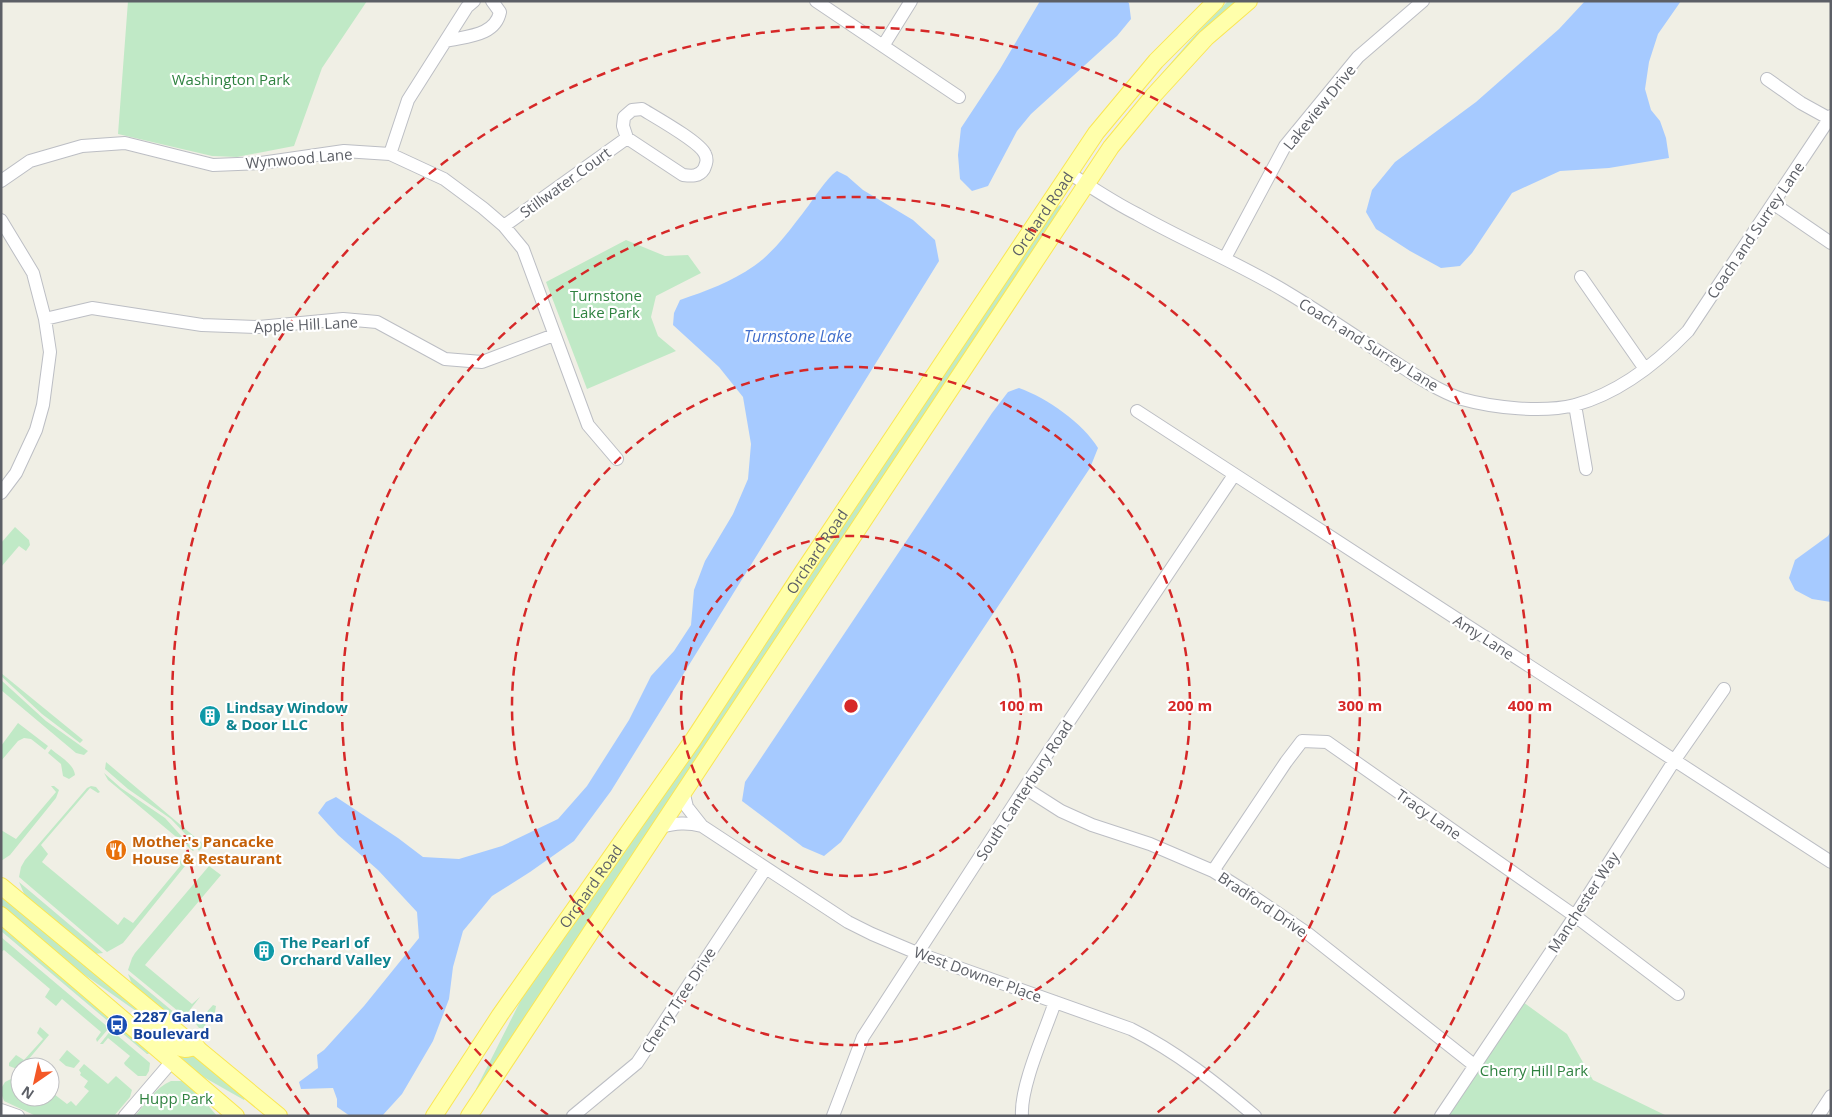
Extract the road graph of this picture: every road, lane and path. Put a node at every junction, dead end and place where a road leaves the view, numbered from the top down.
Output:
1 (474, 1) edge
2 (492, 1) edge
3 (816, 1) edge
4 (911, 1) edge
5 (1216, 1) edge
6 (1249, 1) edge
7 (1423, 1) edge
8 (446, 41) junction
9 (883, 46) junction
10 (1767, 79) dead end
11 (959, 97) dead end
12 (1830, 118) edge
13 (627, 138) junction
14 (390, 154) junction
15 (1069, 173) junction
16 (1, 181) edge
17 (1087, 184) junction
18 (1774, 204) junction
19 (1, 220) edge
20 (504, 226) junction
21 (1831, 243) edge
22 (1225, 258) junction
23 (1581, 277) dead end
24 (45, 319) junction
25 (554, 335) junction
26 (1646, 369) junction
27 (1574, 405) junction
28 (1137, 411) dead end
29 (617, 459) dead end
30 (1586, 469) dead end
31 (1234, 475) junction
32 (1, 493) edge
33 (1724, 689) dead end
34 (1674, 761) junction
35 (1025, 788) junction
36 (683, 791) junction
37 (702, 826) junction
38 (660, 827) junction
39 (1831, 862) edge
40 (766, 868) junction
41 (1213, 871) junction
42 (1, 886) edge
43 (1, 915) edge
44 (1575, 916) junction
45 (917, 953) junction
46 (1678, 994) dead end
47 (1055, 1002) junction
48 (123, 1018) junction
49 (197, 1047) junction
50 (173, 1060) junction
51 (1474, 1065) junction
52 (1831, 1096) edge
53 (1, 1110) edge
54 (18, 1116) edge
55 (125, 1116) edge
56 (236, 1116) edge
57 (279, 1116) edge
58 (434, 1116) edge
59 (469, 1116) edge
60 (573, 1116) edge
61 (833, 1116) edge
62 (1022, 1116) edge
63 (1256, 1116) edge
64 (1441, 1116) edge
65 (1818, 1116) edge

1 - 8 street
2 - 8 street
3 - 9 street
4 - 9 street
5 - 15 main road, Orchard Road
6 - 17 main road, Orchard Road
7 - 22 street, Lakeview Drive
8 - 14 street
9 - 11 street
10 - 12 street
12 - 18 street, Coach and Surrey Lane
13 - 13 street, Stillwater Court
13 - 20 street, Stillwater Court
14 - 16 street, Wynwood Lane
14 - 20 street, Wynwood Lane
15 - 17 street, Coach and Surrey Lane
15 - 58 main road, Orchard Road
17 - 22 street, Coach and Surrey Lane
17 - 36 main road, Orchard Road
18 - 21 street
18 - 26 street, Coach and Surrey Lane
19 - 24 street
20 - 25 street, Wynwood Lane
22 - 27 street, Coach and Surrey Lane
23 - 26 street
24 - 25 street, Apple Hill Lane
24 - 32 street
25 - 29 street, Wynwood Lane
26 - 27 street, Coach and Surrey Lane
27 - 30 street
28 - 31 street, Amy Lane
31 - 34 street, Amy Lane
31 - 35 street, South Canterbury Road
33 - 34 street, Manchester Way
34 - 39 street, Amy Lane
34 - 44 street, Manchester Way
35 - 41 street, Bradford Drive
35 - 45 street, South Canterbury Road
36 - 37 street, West Downer Place
36 - 38 main road, Orchard Road
37 - 38 street, West Downer Place
37 - 40 street, West Downer Place
38 - 59 main road, Orchard Road
40 - 45 street, West Downer Place
40 - 60 street, Cherry Tree Drive
41 - 44 street, Tracy Lane
41 - 51 street, Bradford Drive
42 - 49 main road
43 - 48 main road
44 - 46 street, Tracy Lane
44 - 51 street, Manchester Way
45 - 47 street, West Downer Place
45 - 61 street, South Canterbury Road
47 - 62 street
47 - 63 street, West Downer Place
48 - 49 main road
48 - 50 main road
49 - 57 main road
50 - 55 street
50 - 56 main road
51 - 64 street, Manchester Way
52 - 65 street
53 - 54 street

